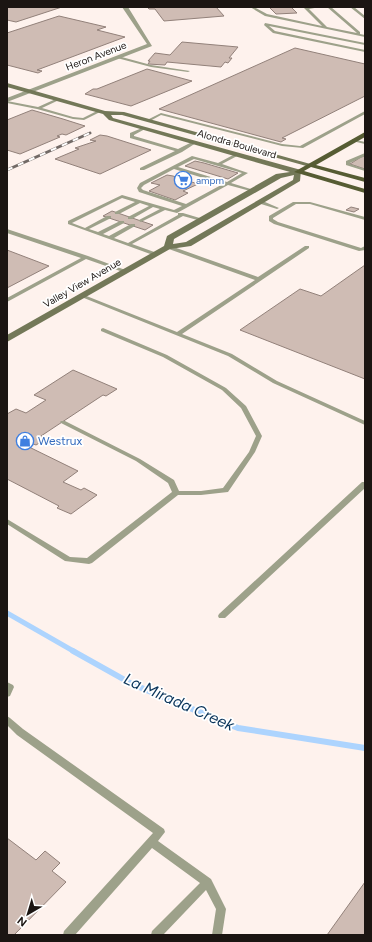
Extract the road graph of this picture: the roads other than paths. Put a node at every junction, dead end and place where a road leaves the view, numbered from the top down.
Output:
1 (125, 7) edge
2 (252, 7) edge
3 (318, 7) edge
4 (329, 7) edge
5 (352, 7) edge
6 (365, 18) edge
7 (325, 27) junction
8 (358, 34) junction
9 (365, 36) edge
10 (365, 44) edge
11 (365, 51) edge
12 (118, 58) junction
13 (188, 71) dead end
14 (7, 85) edge
15 (30, 91) junction
16 (58, 99) junction
17 (7, 101) edge
18 (38, 108) junction
19 (103, 112) junction
20 (365, 112) edge
21 (149, 120) junction
22 (143, 129) junction
23 (365, 134) edge
24 (354, 140) junction
25 (365, 142) edge
26 (194, 143) junction
27 (180, 151) junction
28 (365, 154) edge
29 (237, 155) junction
30 (209, 160) junction
31 (204, 163) dead end
32 (218, 165) junction
33 (310, 165) junction
34 (174, 167) junction
35 (193, 168) dead end
36 (142, 169) dead end
37 (365, 170) edge
38 (188, 171) junction
39 (204, 172) dead end
40 (298, 172) junction
41 (199, 175) junction
42 (216, 175) dead end
43 (210, 178) junction
44 (365, 180) edge
45 (228, 183) junction
46 (252, 191) junction
47 (365, 191) edge
48 (140, 201) junction
49 (263, 203) dead end
50 (153, 205) junction
51 (186, 206) junction
52 (277, 208) dead end
53 (164, 209) junction
54 (175, 212) junction
55 (117, 213) dead end
56 (183, 214) junction
57 (109, 217) dead end
58 (130, 218) dead end
59 (365, 219) edge
60 (201, 220) junction
61 (141, 221) dead end
62 (122, 222) dead end
63 (133, 225) dead end
64 (86, 229) junction
65 (7, 231) edge
66 (100, 234) junction
67 (110, 238) junction
68 (129, 244) junction
69 (168, 247) junction
70 (307, 247) dead end
71 (365, 248) edge
72 (156, 254) junction
73 (86, 257) junction
74 (125, 271) junction
75 (258, 279) junction
76 (82, 296) junction
77 (7, 300) edge
78 (103, 330) dead end
79 (178, 334) junction
80 (7, 339) edge
81 (63, 422) dead end
82 (365, 423) edge
83 (365, 484) edge
84 (176, 493) junction
85 (7, 521) edge
86 (222, 616) dead end
87 (7, 685) edge
88 (7, 694) edge
89 (7, 720) edge
90 (151, 842) junction
91 (207, 882) junction
92 (68, 935) edge
93 (156, 935) edge
94 (217, 935) edge

1 - 12 street, Heron Avenue
2 - 7 lane
3 - 7 lane
4 - 8 lane
5 - 6 lane
7 - 8 lane
8 - 9 lane
10 - 11 lane
12 - 13 lane
12 - 15 street, Heron Avenue
14 - 15 main road, Alondra Boulevard
15 - 16 main road, Alondra Boulevard
15 - 17 street, Heron Avenue
16 - 18 lane
16 - 19 main road, Alondra Boulevard
17 - 18 lane
18 - 19 lane
19 - 21 main road, Alondra Boulevard
19 - 22 main road, Alondra Boulevard
20 - 21 lane
21 - 33 main road, Alondra Boulevard
22 - 26 main road, Alondra Boulevard
22 - 27 lane
23 - 24 main road, Valley View Avenue
24 - 25 lane
24 - 33 main road, Valley View Avenue
26 - 27 lane
26 - 29 main road, Alondra Boulevard
27 - 36 lane
28 - 37 lane
29 - 32 lane
29 - 40 main road, Alondra Boulevard
30 - 31 lane
30 - 32 lane
30 - 34 lane
32 - 45 lane
33 - 40 main road, Valley View Avenue
33 - 44 main road, Alondra Boulevard
34 - 38 lane
34 - 51 lane
35 - 38 lane
38 - 41 lane
39 - 41 lane
40 - 46 main road, Valley View Avenue
40 - 47 main road, Alondra Boulevard
40 - 69 main road, Valley View Avenue
41 - 43 lane
42 - 43 lane
43 - 45 lane
45 - 46 lane
45 - 51 lane
46 - 60 main road, Valley View Avenue
48 - 50 lane
48 - 55 lane
48 - 64 lane
49 - 52 lane
50 - 53 lane
50 - 58 lane
51 - 54 lane
53 - 54 lane
53 - 61 lane
54 - 56 lane
56 - 60 lane
56 - 68 lane
57 - 64 lane
59 - 71 lane
60 - 69 main road, Valley View Avenue
62 - 66 lane
63 - 67 lane
64 - 66 lane
65 - 73 lane
66 - 67 lane
67 - 68 lane
68 - 72 lane
69 - 72 main road, Valley View Avenue
69 - 75 lane
70 - 75 lane
72 - 74 main road, Valley View Avenue
73 - 74 lane
73 - 77 lane
74 - 76 main road, Valley View Avenue
75 - 79 lane
76 - 79 lane
76 - 80 main road, Valley View Avenue
78 - 84 lane
79 - 82 lane
81 - 84 lane
83 - 86 lane
84 - 85 lane
87 - 88 lane
89 - 90 lane
90 - 91 lane
90 - 92 lane
91 - 93 lane
91 - 94 lane

